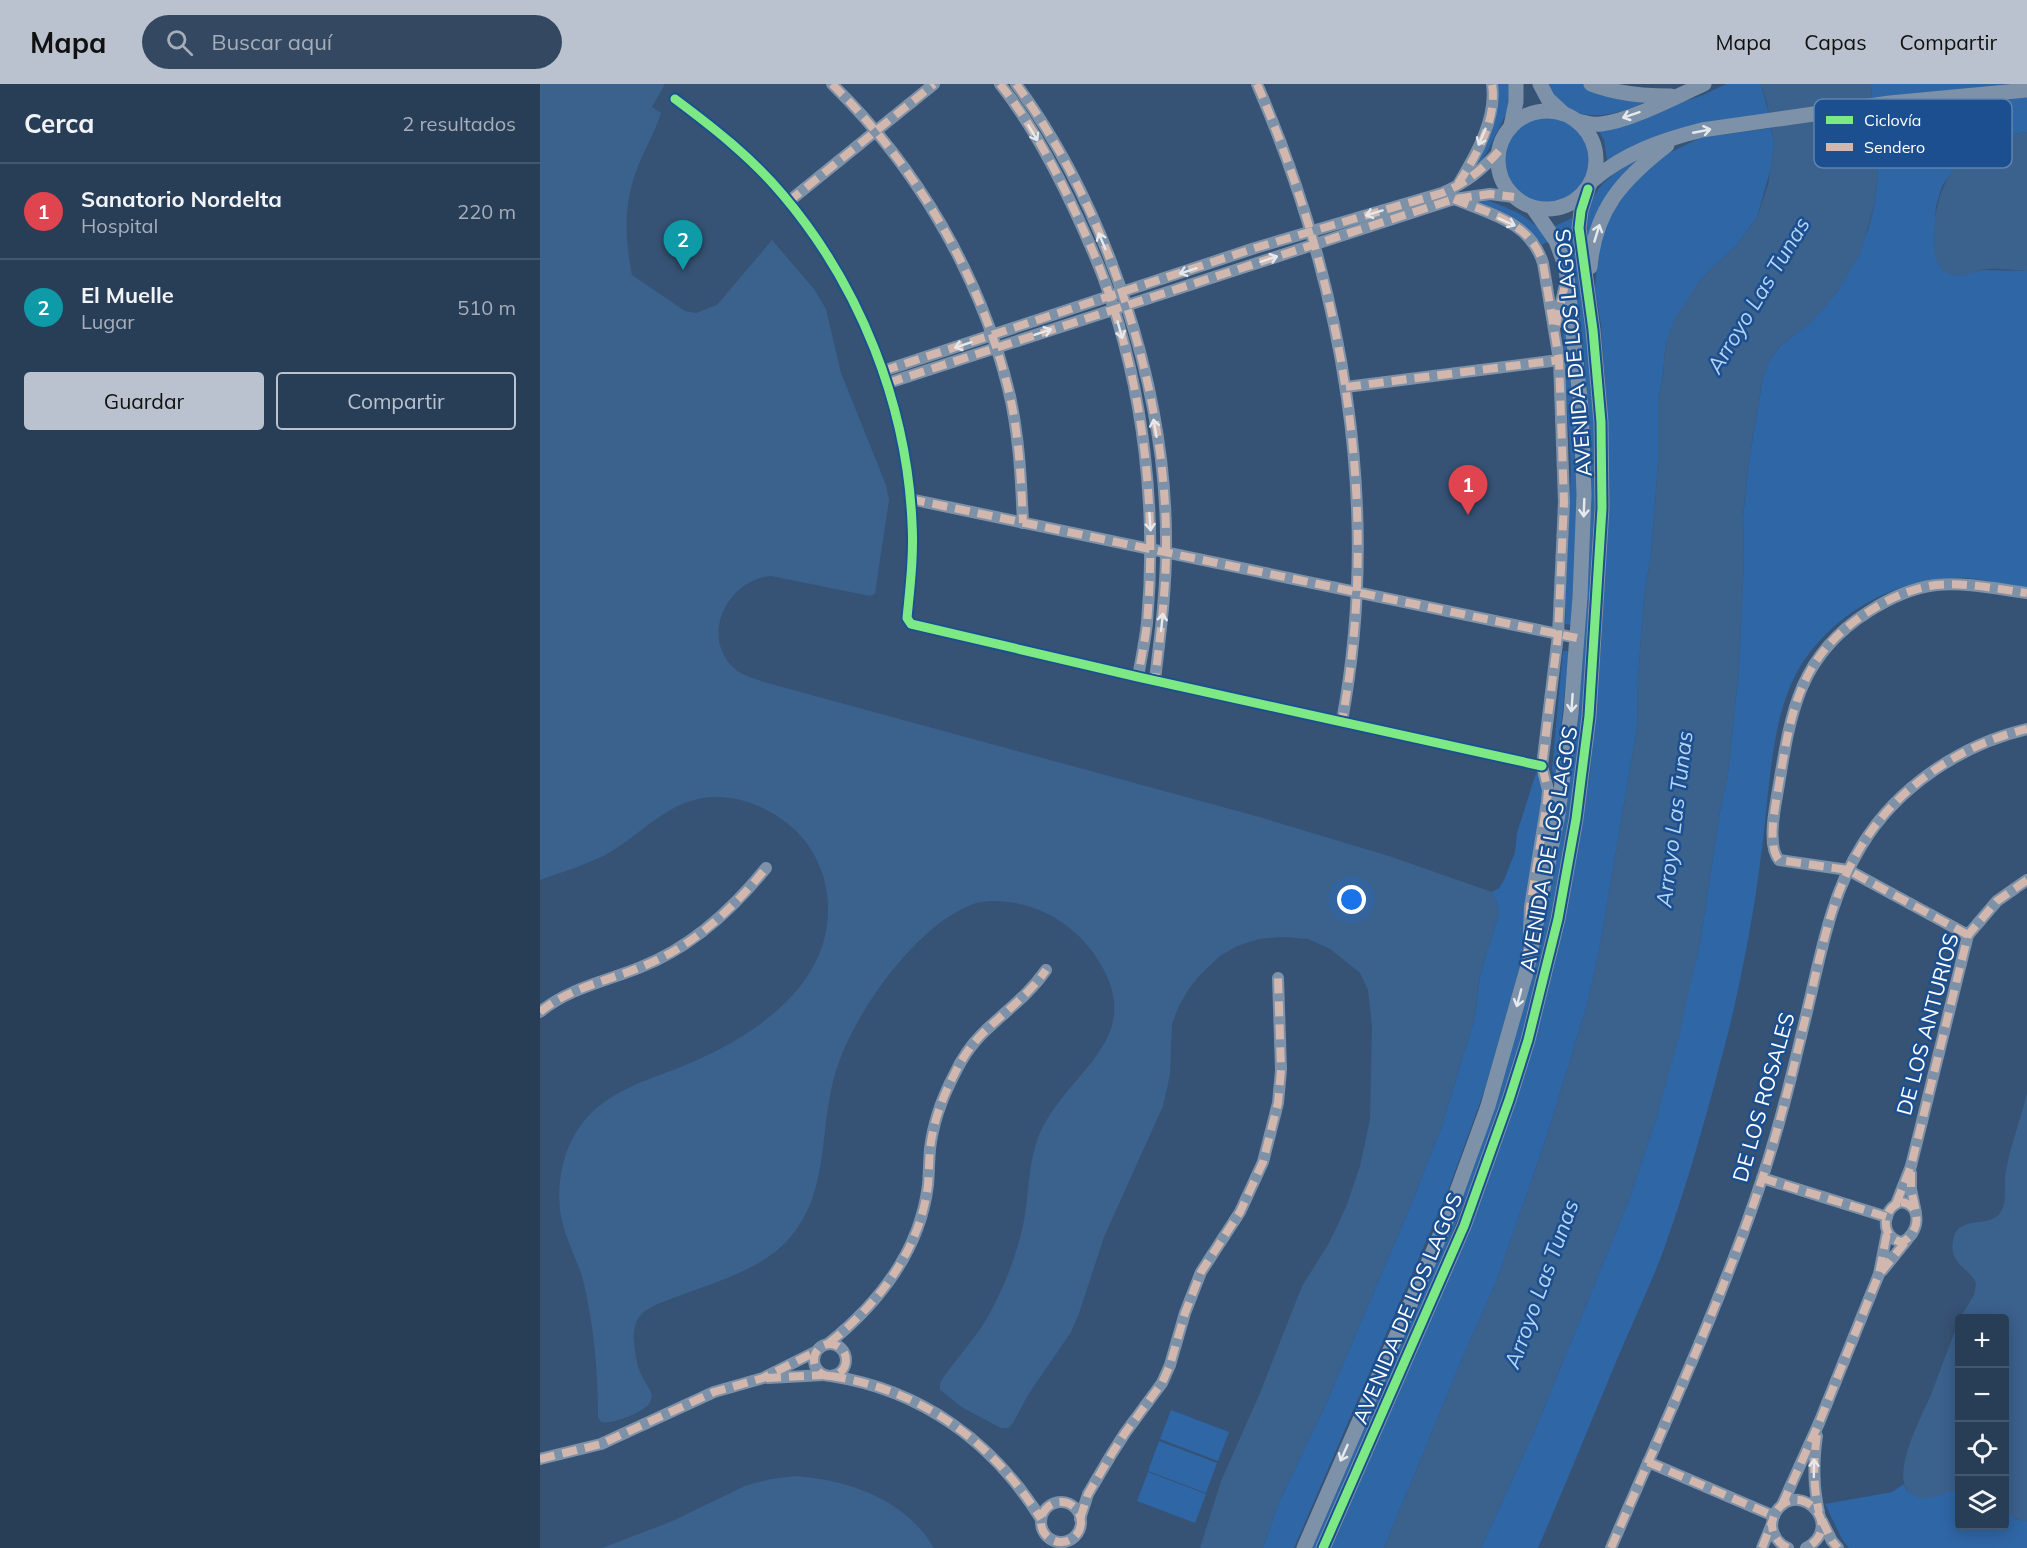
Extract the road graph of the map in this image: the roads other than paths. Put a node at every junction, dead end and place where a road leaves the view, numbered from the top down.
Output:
1 (832, 84) edge
2 (934, 84) edge
3 (1000, 84) edge
4 (1016, 84) edge
5 (1257, 84) edge
6 (1492, 84) edge
7 (1516, 84) edge
8 (1540, 84) edge
9 (1591, 84) edge
10 (1704, 84) edge
11 (2027, 90) edge
12 (1677, 96) junction
13 (675, 99) dead end
14 (1932, 99) edge
15 (1562, 112) junction
16 (1814, 114) edge
17 (1578, 121) junction
18 (1511, 126) junction
19 (877, 131) junction
20 (1678, 136) junction
21 (1499, 151) junction
22 (1590, 185) junction
23 (1449, 195) junction
24 (1514, 197) junction
25 (788, 202) junction
26 (1533, 208) junction
27 (1312, 238) junction
28 (1567, 275) junction
29 (1588, 291) junction
30 (1123, 292) junction
31 (1110, 296) junction
32 (1127, 305) junction
33 (1114, 309) junction
34 (1555, 329) junction
35 (994, 341) junction
36 (1558, 360) junction
37 (886, 377) junction
38 (1346, 387) junction
39 (910, 499) junction
40 (1023, 523) junction
41 (1150, 549) junction
42 (1166, 552) junction
43 (1357, 592) junction
44 (2027, 593) edge
45 (1558, 635) junction
46 (1577, 638) junction
47 (1138, 677) junction
48 (1155, 680) junction
49 (1342, 721) junction
50 (2027, 729) edge
51 (1542, 766) junction
52 (766, 868) dead end
53 (1848, 870) junction
54 (2027, 880) edge
55 (1968, 935) junction
56 (1527, 969) junction
57 (1046, 970) dead end
58 (1278, 978) dead end
59 (540, 1012) edge
60 (1911, 1166) junction
61 (1762, 1178) junction
62 (1896, 1204) junction
63 (1917, 1213) junction
64 (1887, 1217) junction
65 (1887, 1233) junction
66 (1907, 1240) junction
67 (1879, 1274) junction
68 (848, 1328) junction
69 (830, 1343) junction
70 (842, 1349) junction
71 (815, 1352) junction
72 (846, 1363) junction
73 (828, 1376) junction
74 (764, 1378) junction
75 (861, 1381) junction
76 (1819, 1423) junction
77 (540, 1460) edge
78 (1648, 1462) junction
79 (1088, 1494) junction
80 (1028, 1498) junction
81 (1066, 1503) junction
82 (1051, 1504) junction
83 (1782, 1505) junction
84 (1820, 1516) junction
85 (1080, 1518) junction
86 (1041, 1519) junction
87 (1773, 1519) junction
88 (1076, 1534) junction
89 (1051, 1543) edge
90 (1073, 1548) edge
91 (1304, 1548) edge
92 (1323, 1548) edge
93 (1611, 1548) edge
94 (1762, 1548) edge
95 (1785, 1548) edge
96 (1806, 1548) edge
97 (1838, 1548) edge

1 - 19 street
2 - 19 street
3 -> 31 street
30 -> 4 street
5 - 27 street
6 -> 23 street
7 - 18 street
8 - 15 street
9 - 12 street
10 - 12 street
14 -> 11 street
12 -> 17 street
13 - 25 street
15 - 17 street
15 - 18 street
20 -> 16 street
17 - 22 street
18 - 21 street
19 - 25 street
19 - 35 street
20 - 22 street
29 -> 20 street
21 - 23 street
21 - 24 street
22 - 26 street
22 - 29 street, AVENIDA DE LOS LAGOS
23 - 24 street
23 - 27 street
23 -> 34 street
24 - 26 street
25 - 37 street
26 - 28 street, AVENIDA DE LOS LAGOS
27 -> 30 street
32 -> 27 street
27 - 38 street
28 - 34 street
28 -> 46 street, AVENIDA DE LOS LAGOS
29 - 92 street, AVENIDA DE LOS LAGOS
30 - 31 street
30 - 32 street
31 - 33 street
31 - 35 street
32 - 33 street
42 -> 32 street
35 -> 33 street
33 -> 41 street
34 - 36 street
35 - 37 street
35 - 40 street
36 - 38 street
36 - 45 street
37 - 39 street
38 - 43 street
39 - 40 street
39 - 47 street
40 - 41 street
41 - 42 street
41 - 47 street
42 - 43 street
48 -> 42 street
43 - 45 street
43 - 49 street
44 - 53 street
45 - 46 street
45 - 51 street
46 -> 56 street, AVENIDA DE LOS LAGOS
47 - 48 street
48 - 49 street
49 - 51 street
50 - 53 street, DE LOS ROSALES
51 - 56 street
52 - 59 street
53 - 55 street
53 - 61 street, DE LOS ROSALES
54 - 55 street, DE LOS ANTURIOS
55 - 60 street, DE LOS ANTURIOS
56 -> 91 street, AVENIDA DE LOS LAGOS
57 - 68 street
58 - 79 street
60 - 62 street
60 - 63 street
61 - 64 street
61 - 78 street, DE LOS ROSALES
62 - 63 street
62 - 64 street
63 - 66 street
64 - 65 street
65 - 66 street
65 - 67 street
66 - 67 street
67 - 76 street
68 - 69 street
68 - 70 street
69 - 70 street
69 - 71 street
70 - 72 street
71 - 73 street
71 - 74 street
72 - 73 street
72 - 75 street
73 - 74 street
73 - 75 street
74 - 77 street
75 - 80 street
76 - 83 street
84 -> 76 street
78 - 87 street
78 - 93 street, DE LOS ROSALES
79 - 81 street
79 - 85 street
80 - 82 street
80 - 86 street
81 - 82 street
81 - 85 street
82 - 86 street
83 - 84 street
83 - 87 street
84 - 96 street
84 - 97 street
85 - 88 street
86 - 89 street
87 - 94 street
87 - 95 street
88 - 89 street
88 - 90 street

